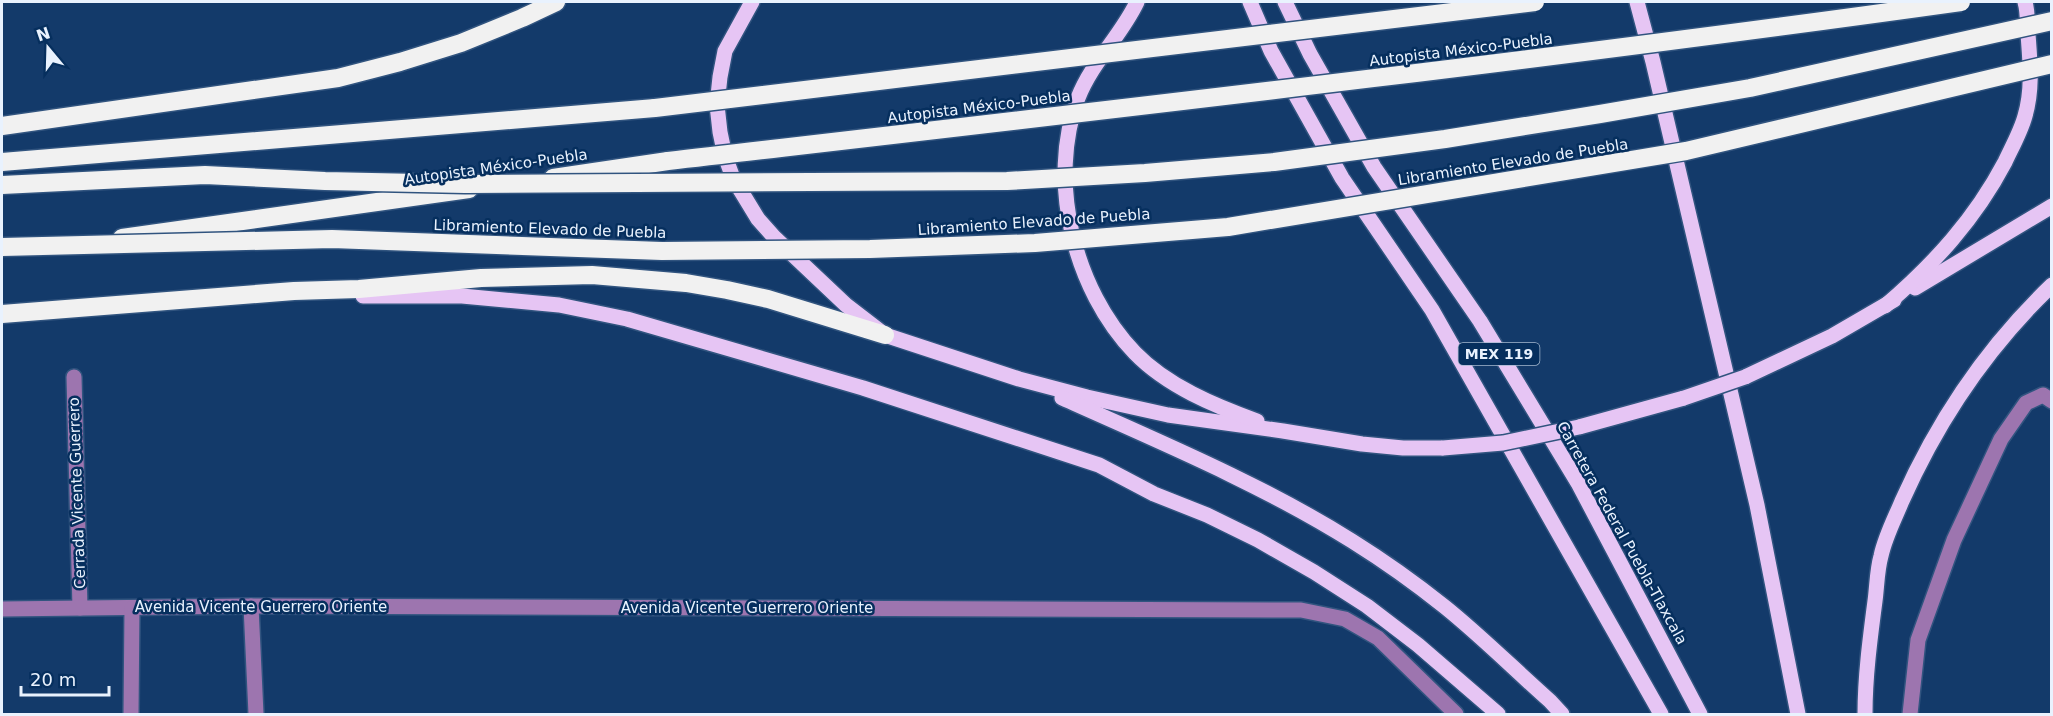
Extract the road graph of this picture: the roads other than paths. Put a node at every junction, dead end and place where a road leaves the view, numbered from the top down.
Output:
1 (556, 2) edge
2 (752, 2) edge
3 (1137, 2) edge
4 (1250, 2) edge
5 (1285, 2) edge
6 (1535, 2) edge
7 (1637, 2) edge
8 (1961, 2) edge
9 (2025, 2) edge
10 (2052, 21) edge
11 (2052, 64) edge
12 (2, 126) edge
13 (2, 162) edge
14 (2, 186) edge
15 (2052, 206) edge
16 (2, 247) edge
17 (2, 255) edge
18 (2052, 285) edge
19 (294, 291) junction
20 (1885, 306) junction
21 (2, 314) edge
22 (885, 335) junction
23 (74, 377) dead end
24 (1018, 379) junction
25 (2048, 398) edge
26 (1283, 431) junction
27 (251, 606) junction
28 (80, 608) junction
29 (132, 608) junction
30 (2, 609) edge
31 (130, 714) edge
32 (256, 714) edge
33 (1456, 714) edge
34 (1498, 714) edge
35 (1562, 714) edge
36 (1661, 714) edge
37 (1700, 714) edge
38 (1798, 714) edge
39 (1865, 714) edge
40 (1910, 714) edge

1 - 12 highway
2 - 22 main road
3 - 26 main road
4 - 36 main road, MEX 119
5 - 37 main road, Carretera Federal Puebla-Tlaxcala / MEX 119
6 - 13 highway, bridge
7 - 38 main road
8 - 17 highway, Autopista México-Puebla, bridge
9 - 20 main road
10 - 14 highway, bridge
11 - 16 highway, Libramiento Elevado de Puebla, bridge
15 - 20 main road
18 - 39 main road
19 - 21 highway
19 - 22 highway
19 - 34 main road
20 - 26 main road, bridge
22 - 24 main road
23 - 28 street, Cerrada Vicente Guerrero
24 - 26 main road
24 - 35 main road
25 - 40 street
27 - 29 street, Avenida Vicente Guerrero Oriente
27 - 32 street
27 - 33 street, Avenida Vicente Guerrero Oriente
28 - 29 street, Avenida Vicente Guerrero Oriente
28 - 30 street, Avenida Vicente Guerrero Oriente
29 - 31 street

